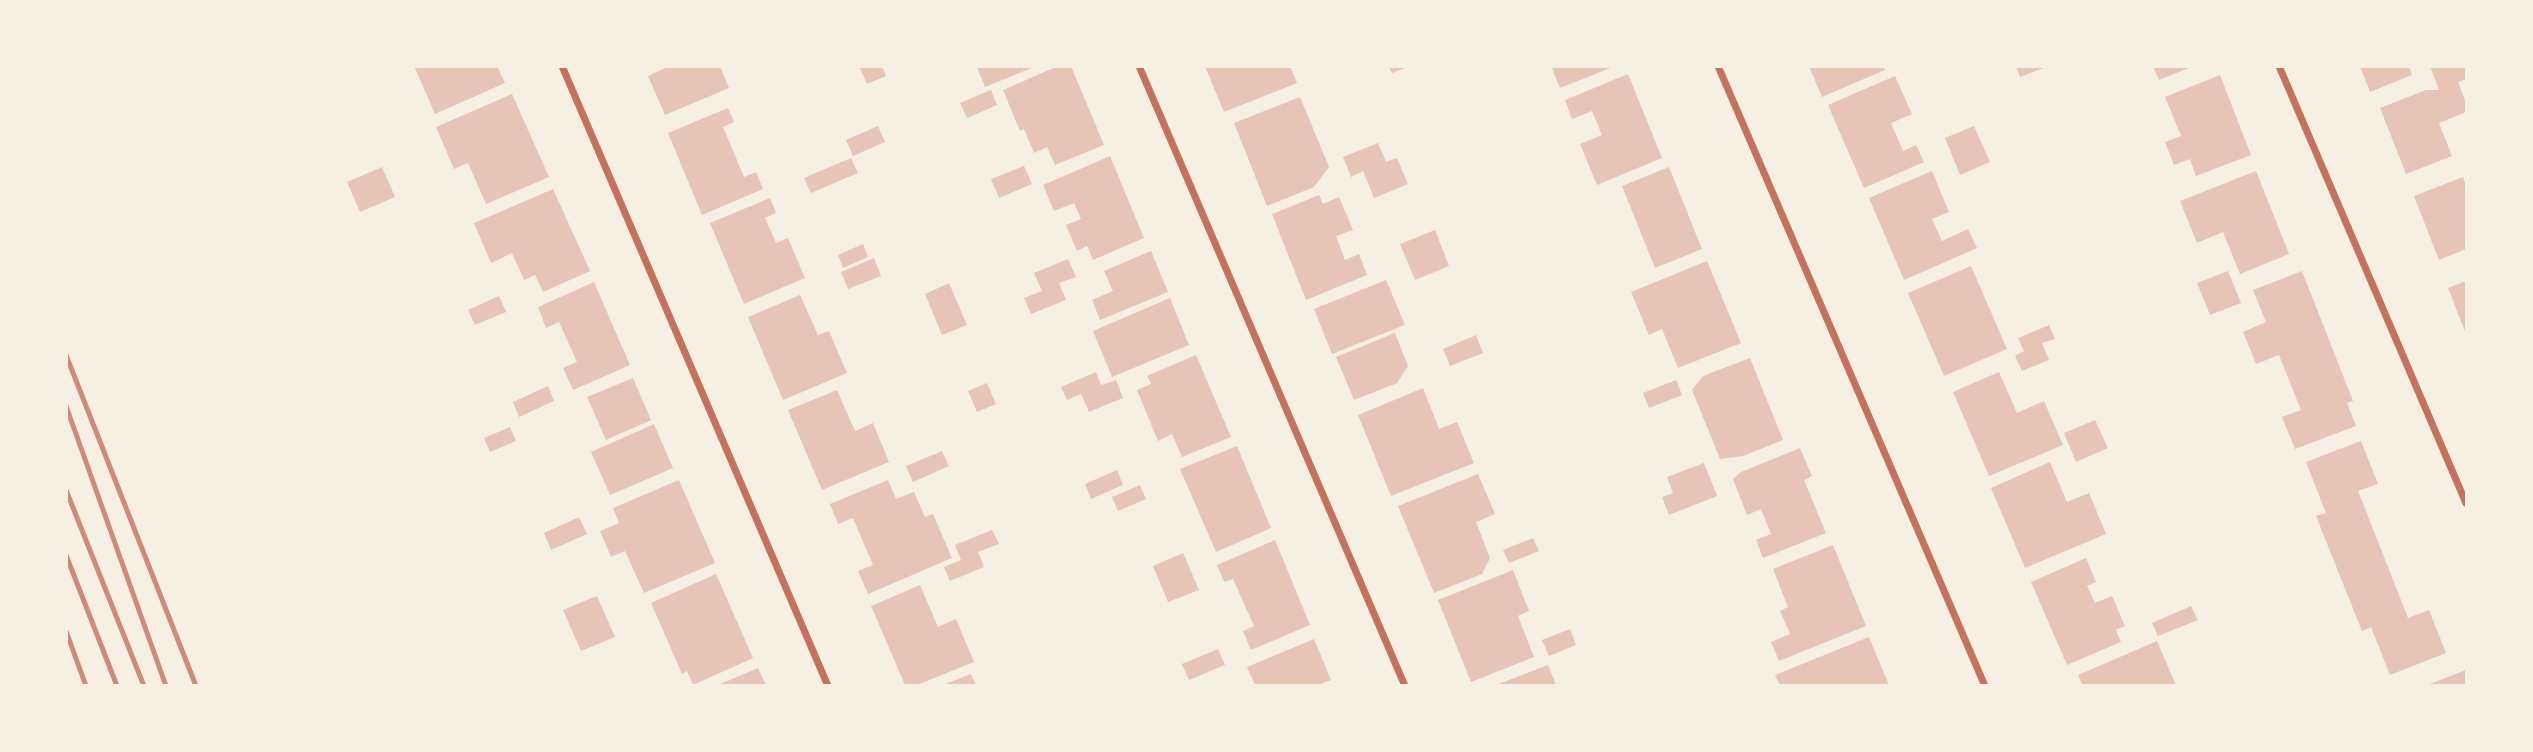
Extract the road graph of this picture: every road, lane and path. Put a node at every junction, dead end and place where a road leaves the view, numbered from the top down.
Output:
1 (562, 66) edge
2 (1139, 66) edge
3 (1718, 66) edge
4 (2279, 66) edge
5 (2466, 503) edge
6 (828, 685) edge
7 (1405, 685) edge
8 (1985, 685) edge

1 - 6 street
2 - 7 street
3 - 8 street
4 - 5 street

